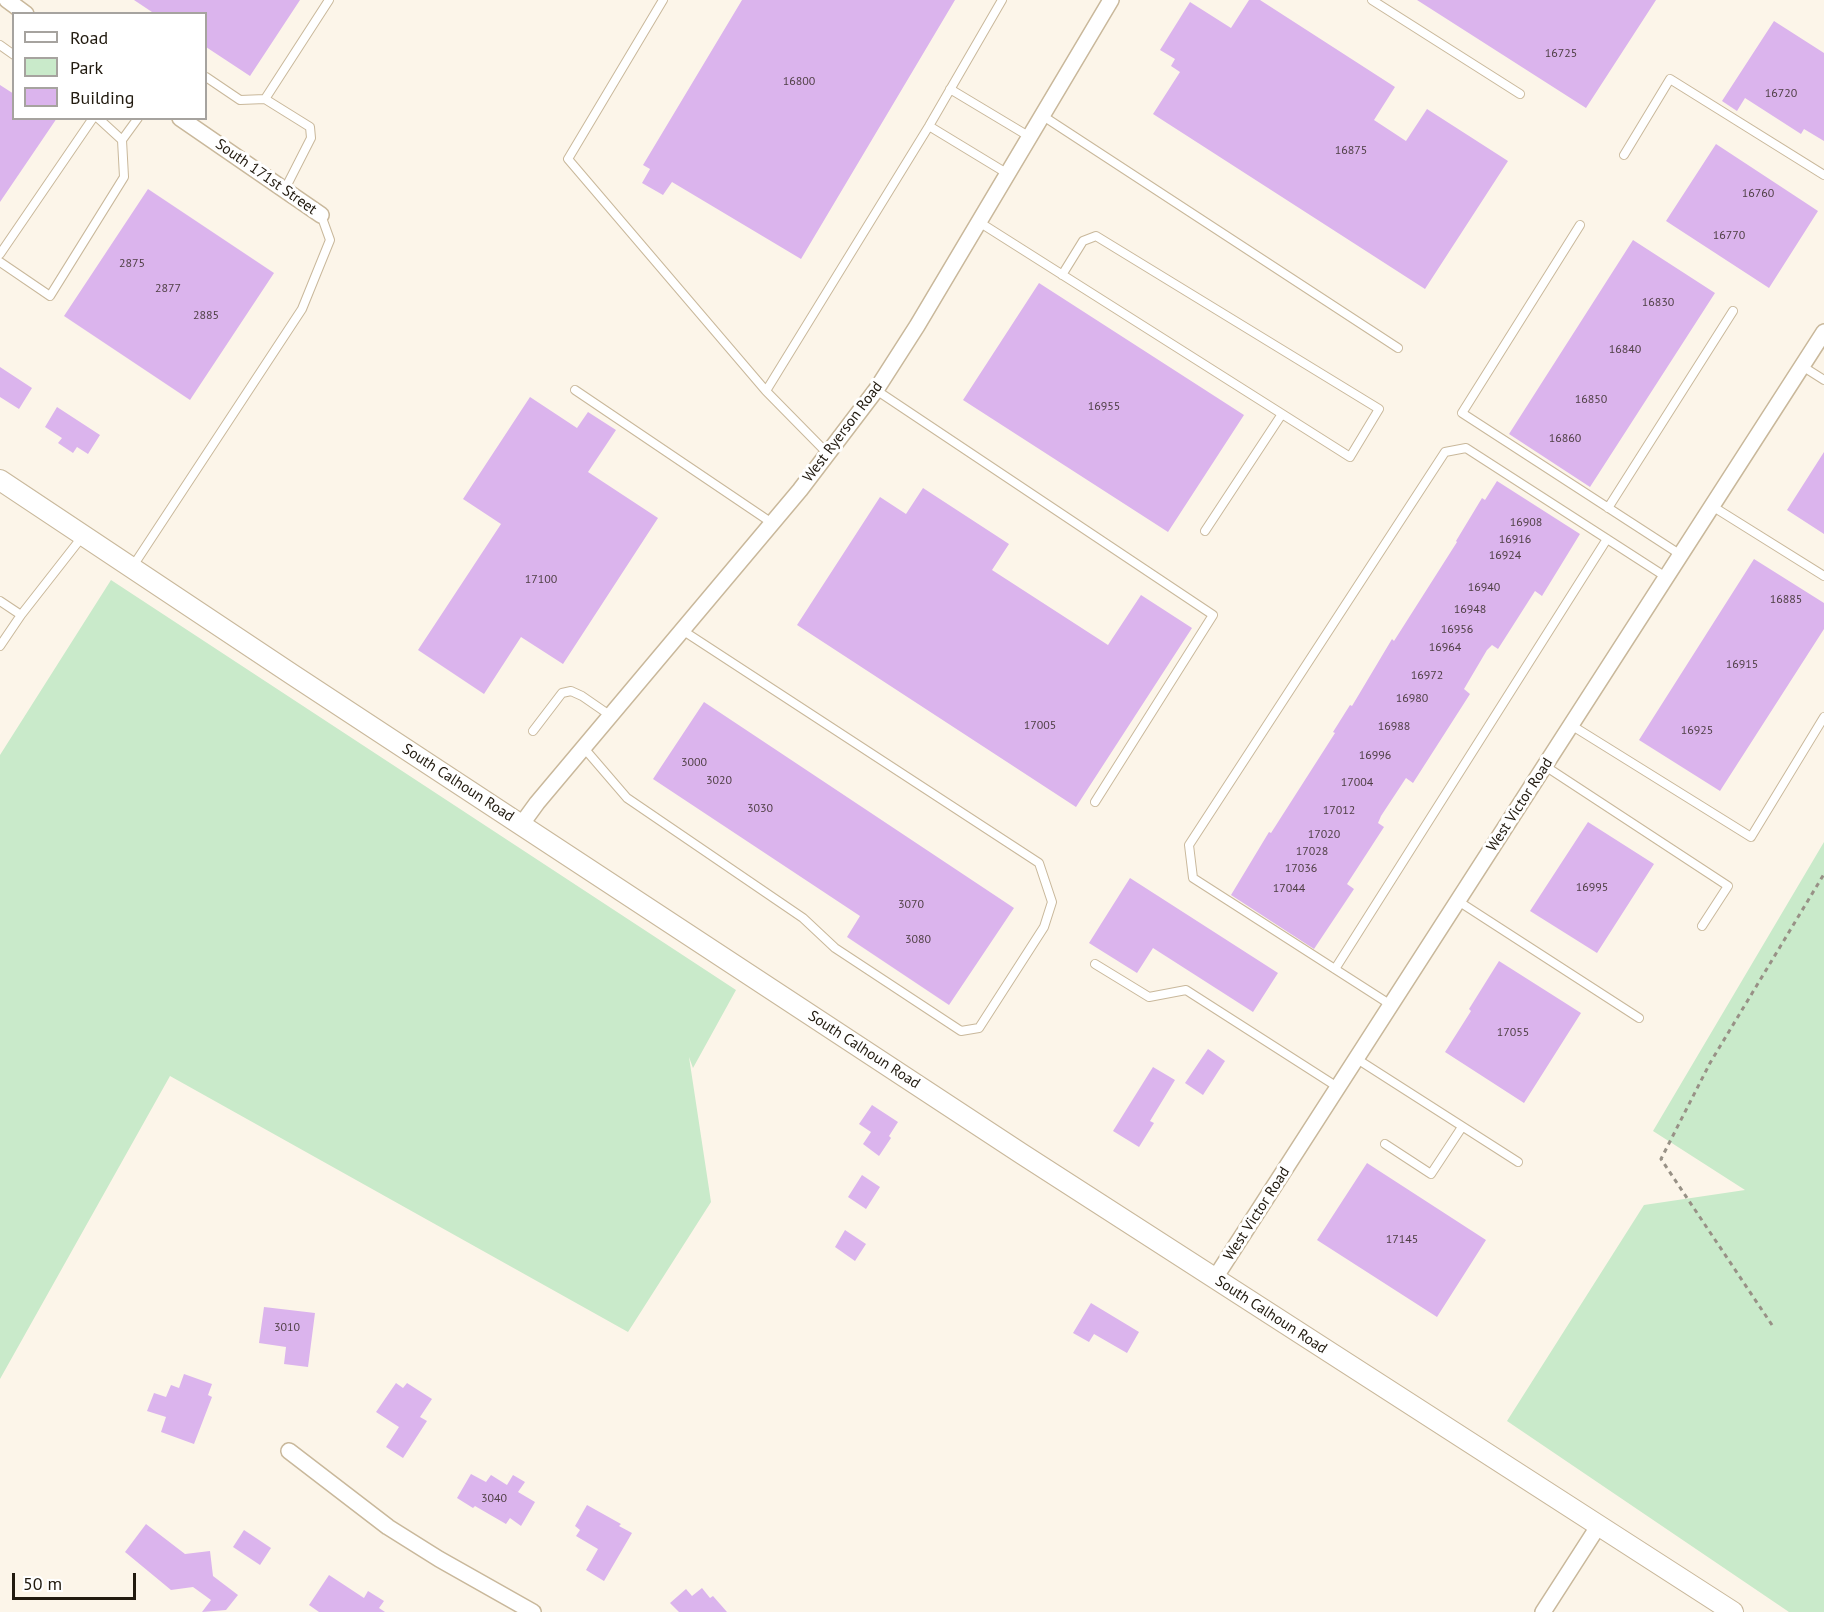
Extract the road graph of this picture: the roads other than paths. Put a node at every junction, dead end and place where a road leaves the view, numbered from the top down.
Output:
1 (7, 0) edge
2 (328, 0) edge
3 (663, 0) edge
4 (1002, 0) edge
5 (1111, 0) edge
6 (1372, 0) edge
7 (23, 12) edge
8 (207, 78) edge
9 (950, 89) junction
10 (1520, 94) dead end
11 (265, 99) junction
12 (1043, 116) junction
13 (92, 120) edge
14 (100, 120) edge
15 (137, 120) edge
16 (183, 120) edge
17 (929, 126) junction
18 (1030, 137) junction
19 (122, 140) junction
20 (1624, 155) dead end
21 (1008, 174) junction
22 (1824, 175) edge
23 (285, 189) junction
24 (321, 215) joint
25 (979, 222) junction
26 (1580, 225) dead end
27 (0, 254) edge
28 (0, 262) edge
29 (1062, 275) junction
30 (1733, 311) dead end
31 (1824, 332) edge
32 (1398, 348) dead end
33 (1802, 366) junction
34 (1824, 380) edge
35 (576, 390) dead end
36 (876, 390) junction
37 (766, 391) junction
38 (1282, 414) junction
39 (828, 454) junction
40 (0, 480) edge
41 (1712, 506) junction
42 (1608, 508) junction
43 (772, 523) junction
44 (1205, 531) dead end
45 (83, 535) junction
46 (1607, 539) junction
47 (1681, 555) junction
48 (132, 567) junction
49 (1824, 576) edge
50 (1666, 577) junction
51 (0, 601) edge
52 (21, 615) junction
53 (682, 630) junction
54 (0, 646) edge
55 (611, 716) junction
56 (1824, 717) edge
57 (1571, 725) junction
58 (533, 731) dead end
59 (584, 748) junction
60 (1545, 766) junction
61 (1095, 802) dead end
62 (521, 825) junction
63 (1458, 901) junction
64 (1702, 926) dead end
65 (1095, 964) dead end
66 (1335, 969) junction
67 (1392, 1005) junction
68 (1640, 1018) dead end
69 (1357, 1059) junction
70 (1339, 1088) junction
71 (1462, 1127) junction
72 (1385, 1144) dead end
73 (1518, 1162) dead end
74 (1215, 1278) junction
75 (289, 1451) dead end
76 (1599, 1525) junction
77 (533, 1612) edge
78 (1543, 1612) edge
79 (1733, 1612) edge

1 - 7 street
2 - 11 lane
3 - 37 lane
4 - 9 lane
5 - 12 street, West Ryerson Road
6 - 10 lane
8 - 11 lane
9 - 17 lane
9 - 18 lane
11 - 23 lane
12 - 18 street, West Ryerson Road
12 - 32 lane
13 - 27 lane
14 - 19 lane
15 - 19 lane
16 - 23 street, South 171st Street
17 - 21 lane
17 - 37 lane
18 - 21 street, West Ryerson Road
19 - 28 lane
20 - 22 lane
21 - 25 street, West Ryerson Road
23 - 24 street, South 171st Street
24 - 48 lane
25 - 29 lane
25 - 36 street, West Ryerson Road
26 - 42 lane
29 - 38 lane
29 - 38 lane
30 - 42 lane
31 - 33 street, West Victor Road
33 - 34 lane
33 - 41 street, West Victor Road
35 - 43 lane
36 - 39 street, West Ryerson Road
36 - 61 lane
37 - 39 lane
38 - 44 lane
39 - 43 street, West Ryerson Road
40 - 45 street, South Calhoun Road
41 - 47 street, West Victor Road
41 - 49 lane
42 - 47 lane
43 - 53 street, West Ryerson Road
45 - 48 street, South Calhoun Road
45 - 52 lane
46 - 50 lane
46 - 66 lane
46 - 66 lane
47 - 50 street, West Victor Road
48 - 62 street, South Calhoun Road
50 - 57 street, West Victor Road
51 - 52 lane
52 - 54 lane
53 - 55 street, West Ryerson Road
53 - 59 lane
55 - 58 lane
55 - 59 street, West Ryerson Road
56 - 57 lane
57 - 60 street, West Victor Road
59 - 62 street, West Ryerson Road
60 - 63 street, West Victor Road
60 - 64 lane
62 - 74 street, South Calhoun Road
63 - 67 street, West Victor Road
63 - 68 lane
65 - 70 lane
66 - 67 lane
67 - 69 street, West Victor Road
69 - 70 street, West Victor Road
69 - 71 lane
70 - 74 street, West Victor Road
71 - 72 lane
71 - 73 lane
74 - 76 street, South Calhoun Road
75 - 77 street
76 - 78 street
76 - 79 street, South Calhoun Road

